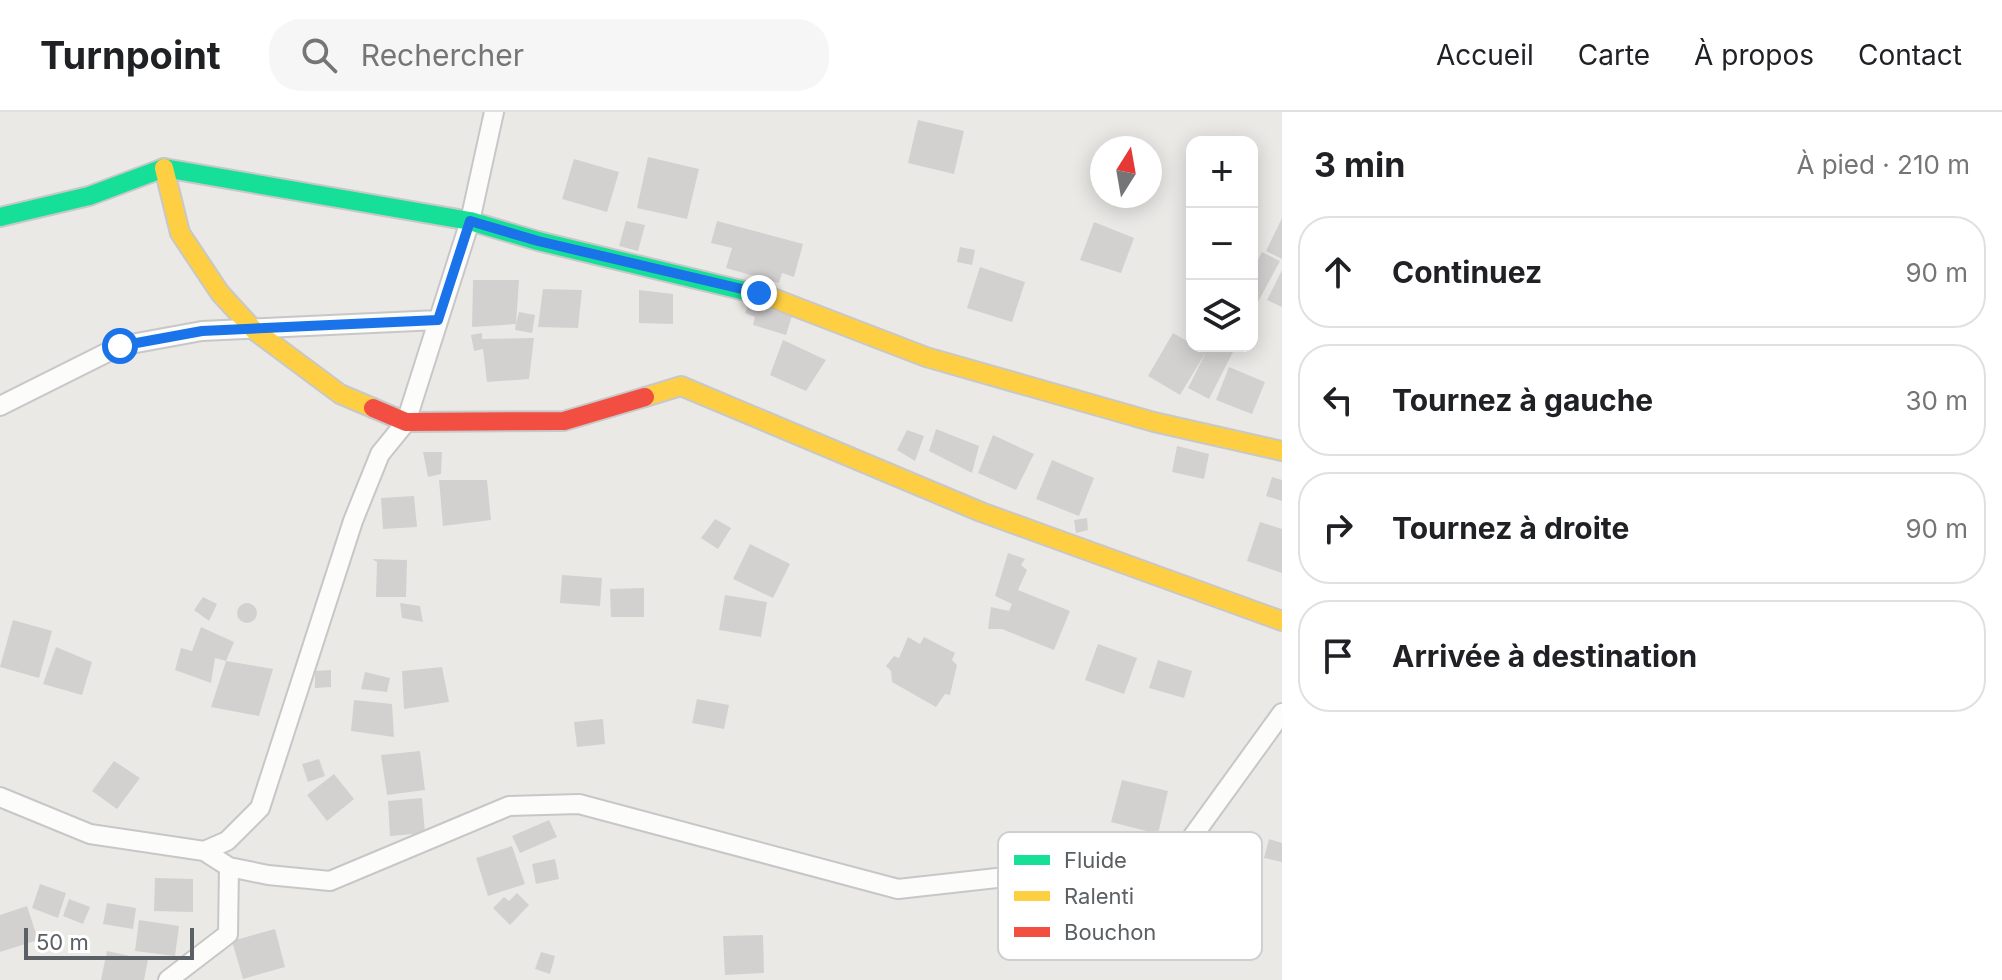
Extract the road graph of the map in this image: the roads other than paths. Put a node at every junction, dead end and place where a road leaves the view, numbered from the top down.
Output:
1 (494, 112) edge
2 (164, 168) junction
3 (0, 217) edge
4 (470, 221) junction
5 (438, 320) junction
6 (254, 330) junction
7 (0, 406) edge
8 (406, 422) junction
9 (1282, 451) edge
10 (1282, 621) edge
11 (1282, 713) edge
12 (0, 797) edge
13 (1196, 832) edge
14 (204, 851) junction
15 (229, 867) junction
16 (998, 878) edge
17 (168, 980) edge

1 - 4 street
2 - 3 street
2 - 4 street
2 - 6 street
4 - 5 street
4 - 9 street
5 - 6 street
5 - 8 street
6 - 7 street
6 - 8 street
8 - 10 street
8 - 14 street
11 - 13 street
12 - 14 street
14 - 15 street
15 - 16 street
15 - 17 street

